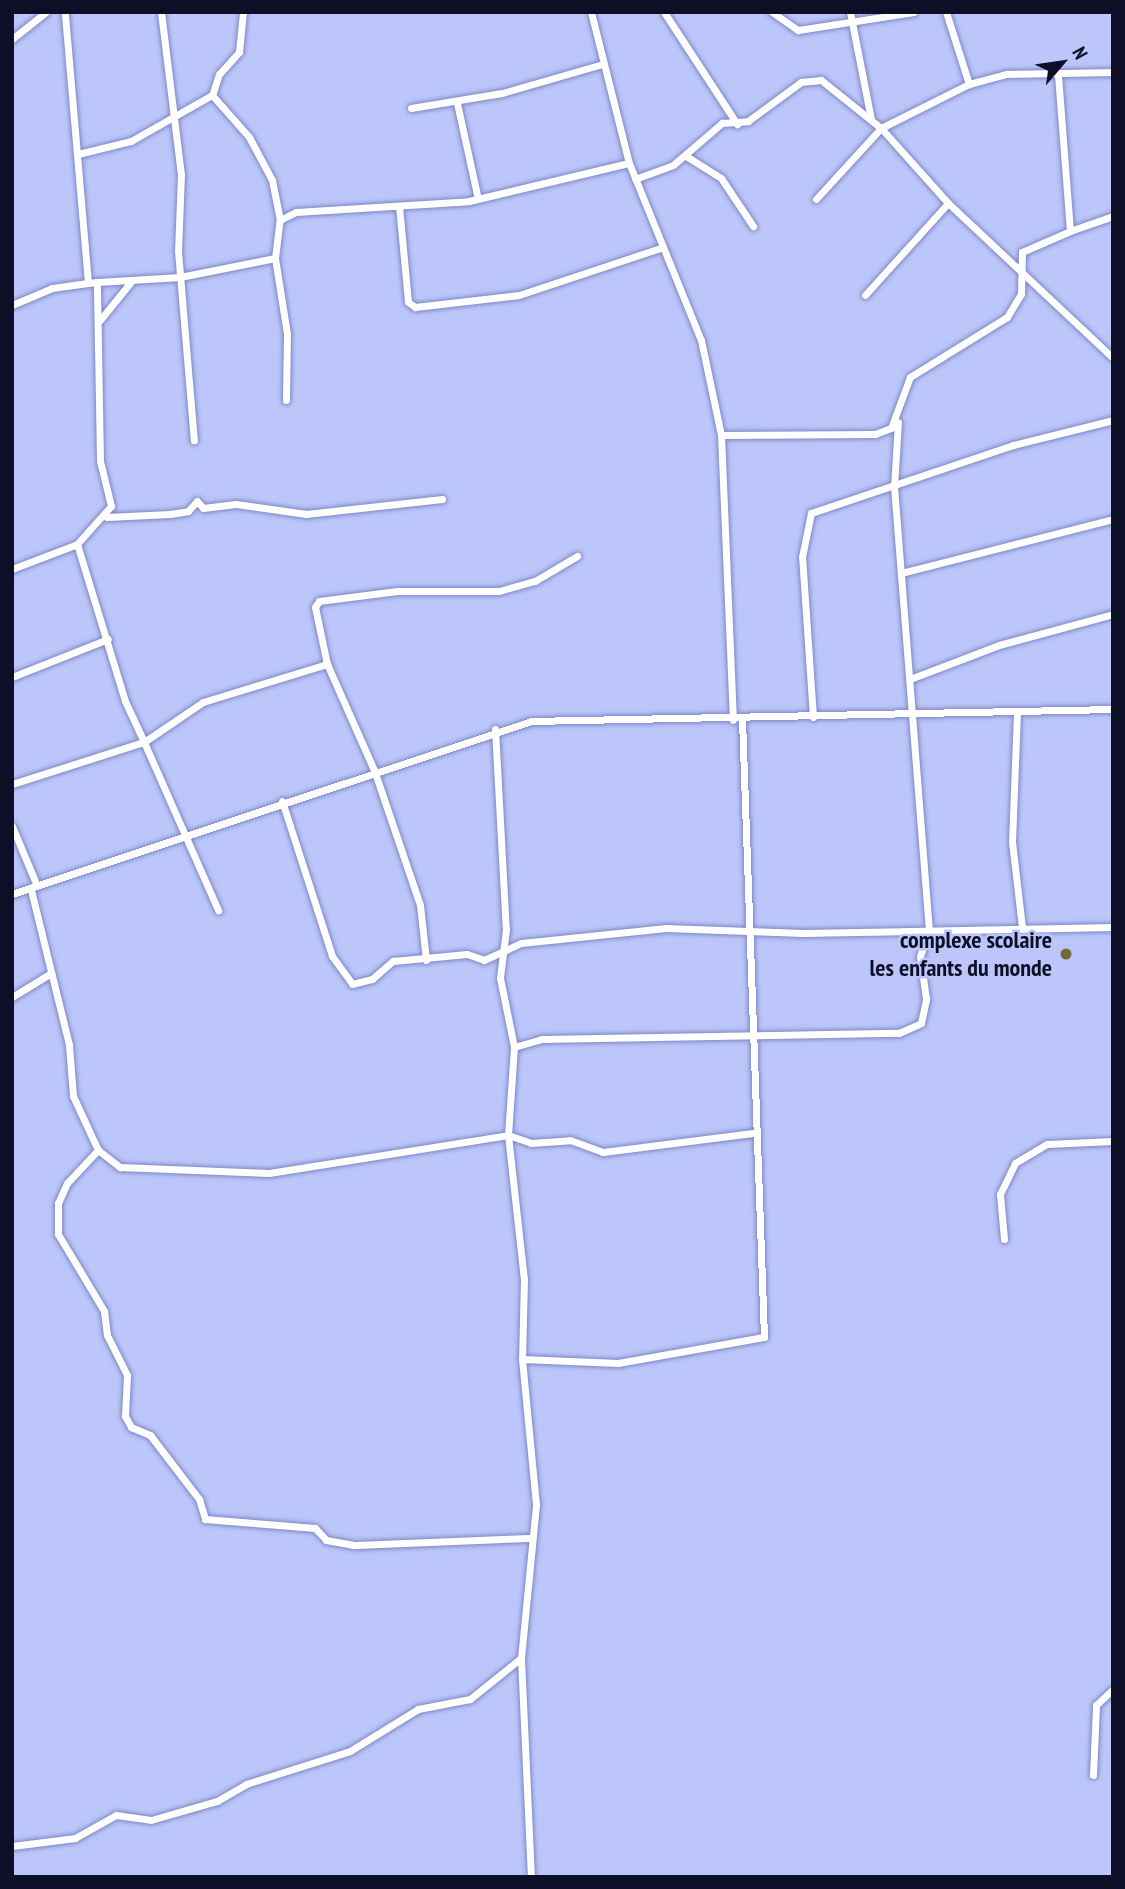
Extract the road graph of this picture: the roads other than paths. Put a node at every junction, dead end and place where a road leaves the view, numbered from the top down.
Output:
1 (46, 12) edge
2 (65, 12) edge
3 (161, 12) edge
4 (243, 12) edge
5 (591, 12) edge
6 (664, 12) edge
7 (772, 12) edge
8 (850, 12) edge
9 (914, 12) edge
10 (946, 12) edge
11 (851, 23) junction
12 (12, 39) edge
13 (599, 65) junction
14 (1113, 72) edge
15 (1058, 75) junction
16 (970, 84) junction
17 (212, 95) junction
18 (457, 103) junction
19 (411, 108) dead end
20 (174, 112) junction
21 (871, 119) junction
22 (737, 124) junction
23 (881, 128) junction
24 (78, 153) junction
25 (686, 156) junction
26 (628, 163) junction
27 (635, 179) junction
28 (478, 199) junction
29 (817, 199) dead end
30 (948, 203) junction
31 (399, 206) junction
32 (1113, 216) edge
33 (280, 220) junction
34 (753, 226) dead end
35 (1070, 231) junction
36 (660, 248) junction
37 (275, 258) junction
38 (1019, 269) junction
39 (180, 277) junction
40 (97, 282) junction
41 (130, 283) junction
42 (88, 284) junction
43 (864, 295) dead end
44 (12, 305) edge
45 (100, 320) junction
46 (1113, 358) edge
47 (286, 400) dead end
48 (1113, 420) edge
49 (898, 422) junction
50 (721, 435) junction
51 (194, 440) dead end
52 (894, 486) junction
53 (442, 499) dead end
54 (107, 517) junction
55 (1113, 519) edge
56 (77, 544) junction
57 (578, 556) dead end
58 (12, 569) edge
59 (901, 573) junction
60 (1113, 614) edge
61 (107, 639) junction
62 (327, 664) junction
63 (12, 677) edge
64 (910, 679) junction
65 (1113, 709) edge
66 (1017, 712) junction
67 (915, 715) junction
68 (813, 718) junction
69 (733, 720) junction
70 (742, 720) junction
71 (495, 729) junction
72 (144, 742) junction
73 (374, 770) junction
74 (12, 784) edge
75 (282, 801) junction
76 (12, 826) edge
77 (184, 836) junction
78 (35, 881) junction
79 (31, 890) junction
80 (12, 894) edge
81 (218, 910) dead end
82 (1022, 926) junction
83 (1113, 927) edge
84 (749, 928) junction
85 (929, 931) junction
86 (499, 957) junction
87 (426, 960) junction
88 (51, 973) junction
89 (12, 998) edge
90 (749, 1034) junction
91 (514, 1047) junction
92 (753, 1133) junction
93 (508, 1135) junction
94 (1113, 1140) edge
95 (98, 1150) junction
96 (1004, 1239) dead end
97 (522, 1359) junction
98 (530, 1538) junction
99 (521, 1658) junction
100 (1113, 1689) edge
101 (1093, 1775) dead end
102 (12, 1846) edge
103 (531, 1877) edge

1 - 12 street
2 - 24 street
3 - 20 street
4 - 17 street
5 - 13 street
6 - 22 street
7 - 11 street
8 - 11 street
9 - 11 street
10 - 16 street
11 - 21 street
13 - 18 street
13 - 26 street
14 - 15 street
15 - 16 street
15 - 35 street
16 - 23 street
17 - 20 street
17 - 33 street
18 - 19 street
18 - 28 street
20 - 24 street
20 - 39 street
21 - 22 street
21 - 23 street
22 - 25 street
23 - 29 street
23 - 30 street
24 - 42 street
25 - 27 street
25 - 34 street
26 - 27 street
26 - 28 street
27 - 36 street
28 - 31 street
30 - 38 street
30 - 43 street
31 - 33 street
31 - 36 street
32 - 35 street
33 - 37 street
35 - 38 street
36 - 50 street
37 - 39 street
37 - 47 street
38 - 46 street
38 - 49 street
39 - 41 street
39 - 51 street
40 - 41 street
40 - 42 street
40 - 45 street
41 - 45 street
42 - 44 street
45 - 54 street
48 - 52 street
49 - 50 street
49 - 52 street
50 - 69 street
52 - 59 street
52 - 68 street
53 - 54 street
54 - 56 street
55 - 59 street
56 - 58 street
56 - 61 street
57 - 62 street
59 - 64 street
60 - 64 street
61 - 63 street
61 - 72 street
62 - 72 street
62 - 73 street
64 - 67 street
65 - 66 street
66 - 67 street
66 - 82 street
67 - 68 street
67 - 85 street
68 - 70 street
69 - 70 street
69 - 71 street
70 - 84 street
71 - 73 street
71 - 86 street
72 - 74 street
72 - 77 street
73 - 75 street
73 - 87 street
75 - 77 street
75 - 87 street
76 - 78 street
77 - 78 street
77 - 81 street
78 - 79 street
79 - 80 street
79 - 88 street
82 - 83 street
82 - 85 street
84 - 85 street
84 - 86 street
84 - 90 street
85 - 90 street
86 - 87 street
86 - 91 street
88 - 89 street
88 - 95 street
90 - 91 street
90 - 92 street
91 - 93 street
92 - 93 street
92 - 97 street
93 - 95 street
93 - 97 street
94 - 96 street
95 - 98 street
97 - 98 street
98 - 99 street
99 - 102 street
99 - 103 street
100 - 101 street

